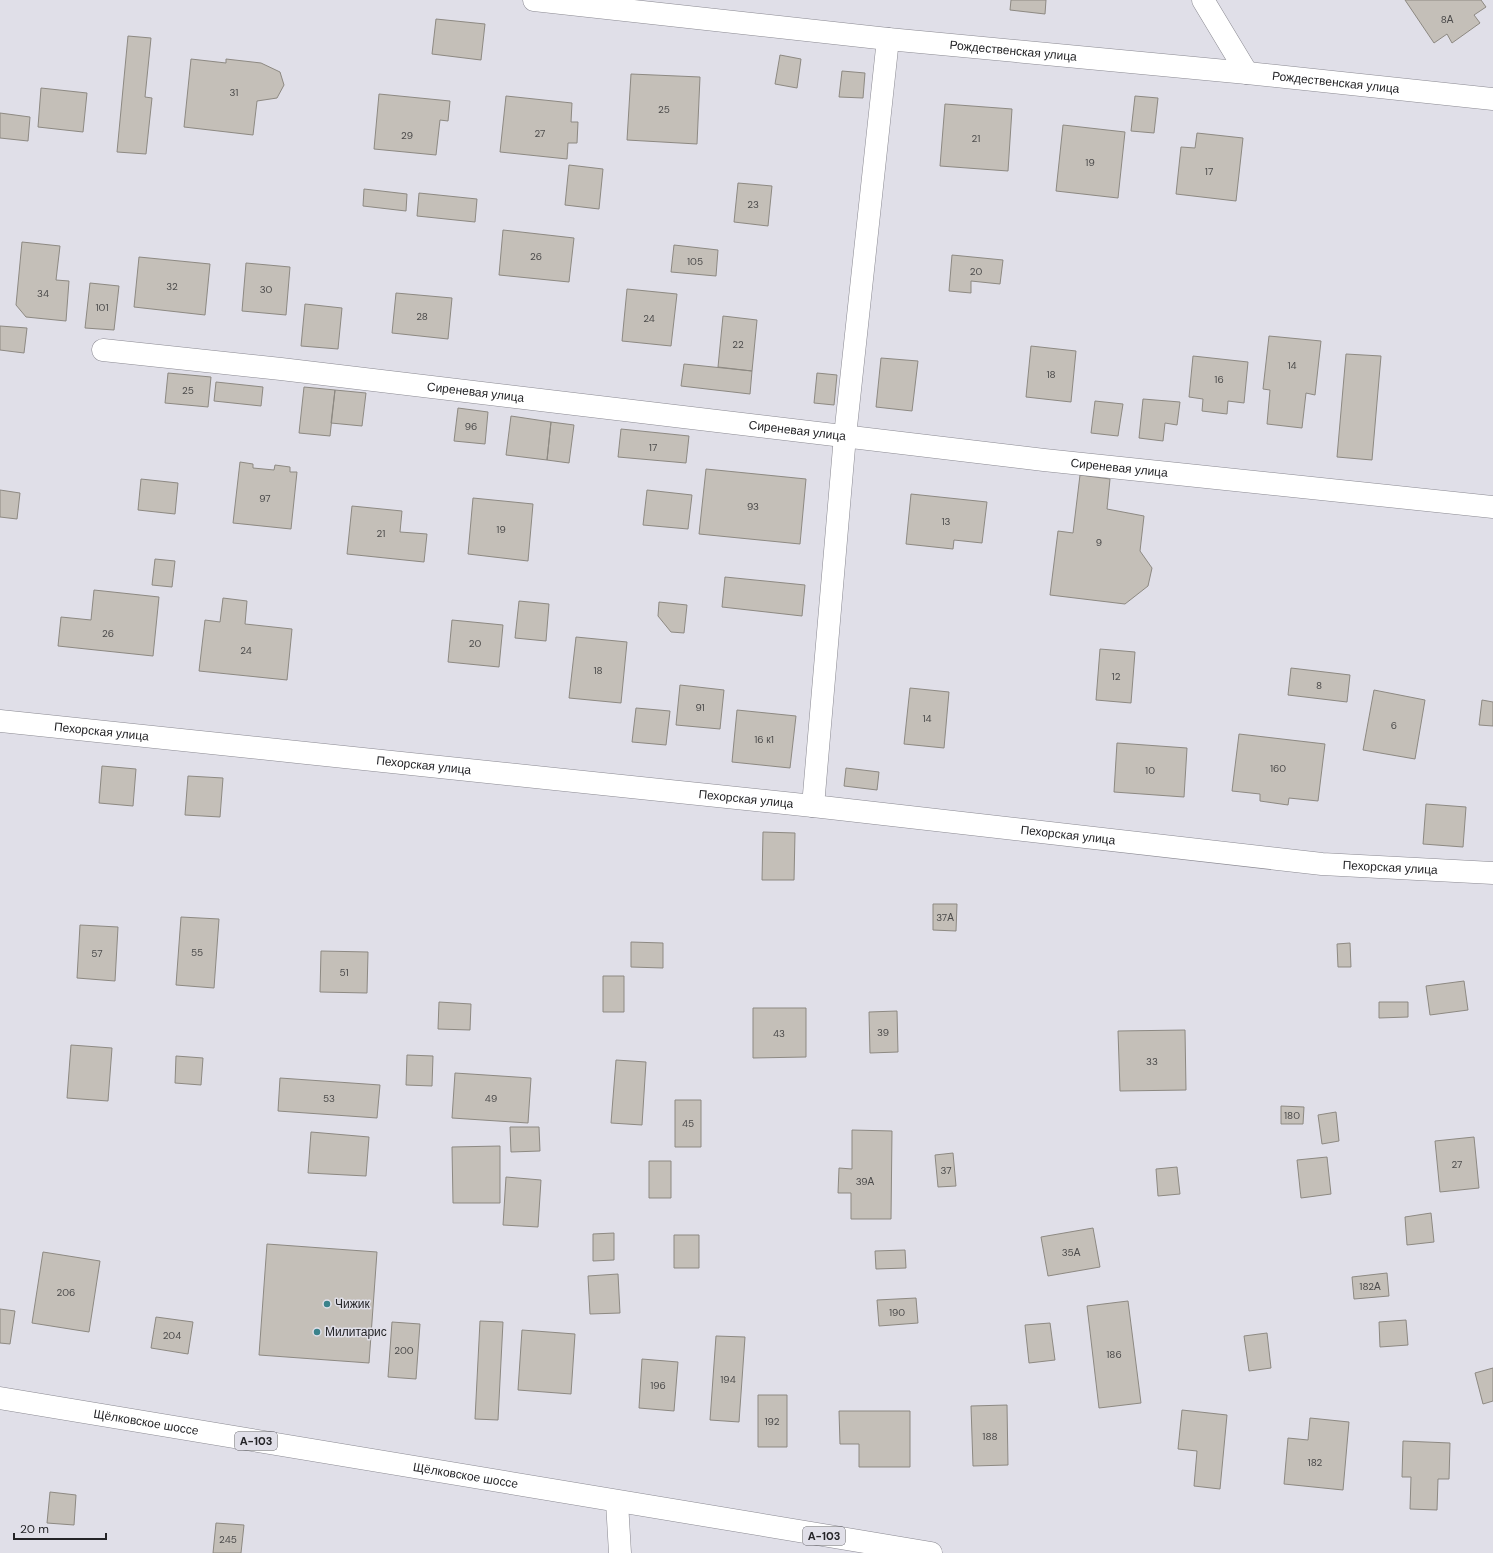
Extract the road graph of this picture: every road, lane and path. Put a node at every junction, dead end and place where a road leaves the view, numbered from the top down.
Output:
1 (534, 0) edge
2 (1202, 0) edge
3 (888, 39) junction
4 (1247, 73) junction
5 (1493, 98) edge
6 (103, 350) dead end
7 (845, 436) junction
8 (1493, 507) edge
9 (0, 721) edge
10 (813, 806) junction
11 (1493, 873) edge
12 (0, 1398) edge
13 (617, 1502) junction
14 (620, 1553) edge
15 (931, 1553) edge

1 - 3 street, Рождественская улица
2 - 4 street
3 - 4 street, Рождественская улица
3 - 7 street
4 - 5 street, Рождественская улица
6 - 7 street, Сиреневая улица
7 - 8 street, Сиреневая улица
7 - 10 street
9 - 10 street, Пехорская улица
10 - 11 street, Пехорская улица
12 - 13 street, Щёлковское шоссе / А-103
13 - 14 street
13 - 15 street, Щёлковское шоссе / А-103

